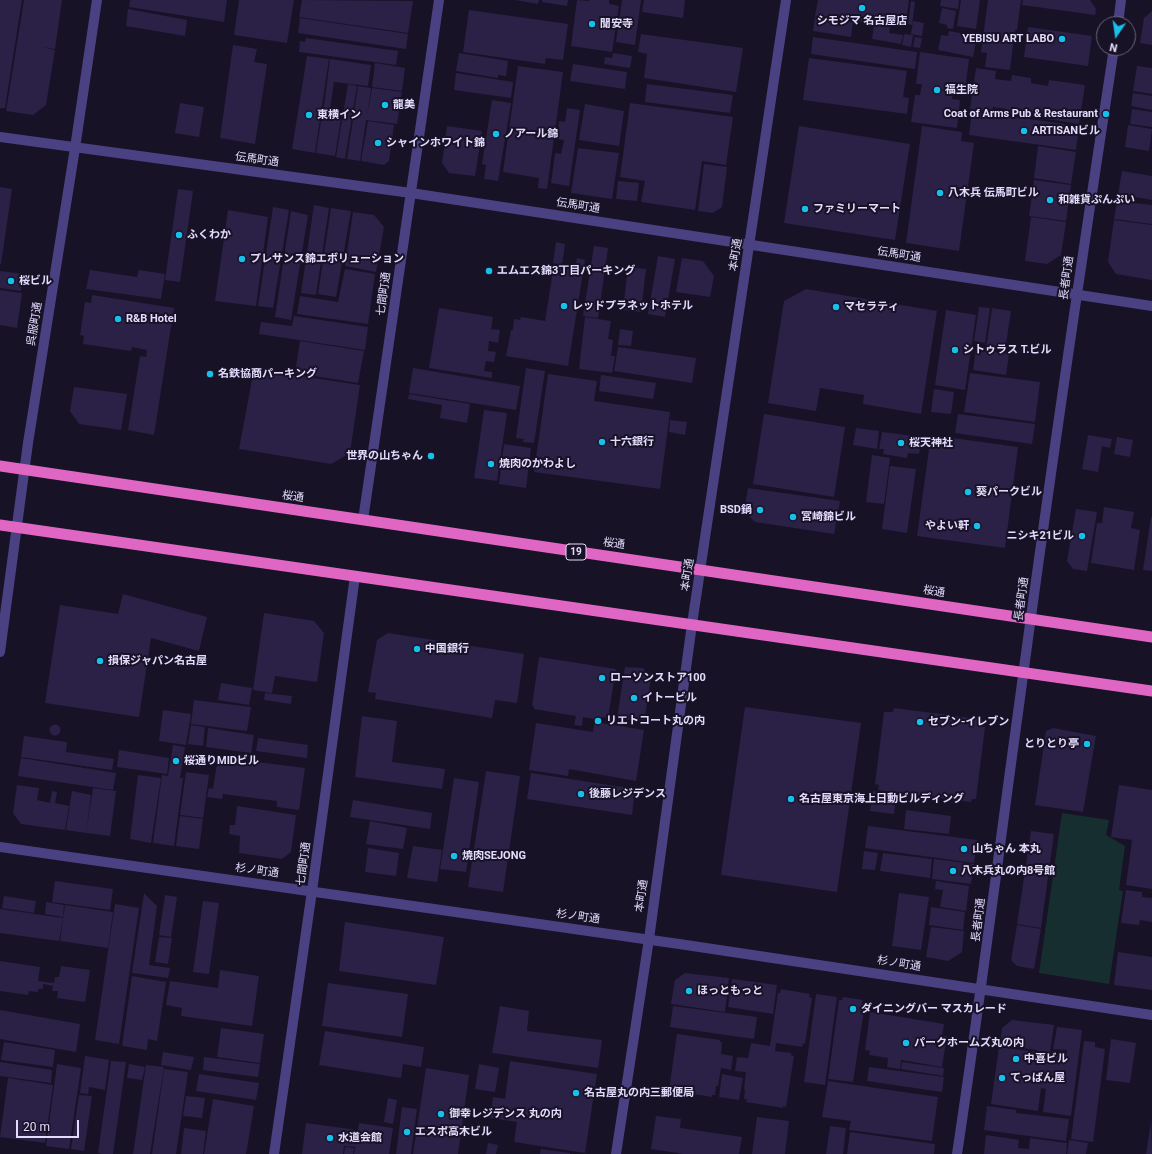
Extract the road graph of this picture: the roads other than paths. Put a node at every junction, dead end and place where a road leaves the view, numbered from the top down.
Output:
1 (97, 0) edge
2 (439, 0) edge
3 (786, 0) edge
4 (1121, 0) edge
5 (1119, 16) edge
6 (1113, 56) edge
7 (0, 137) edge
8 (75, 148) junction
9 (412, 193) junction
10 (750, 244) junction
11 (1077, 294) junction
12 (1152, 306) edge
13 (0, 466) edge
14 (24, 470) junction
15 (363, 520) junction
16 (0, 525) edge
17 (16, 527) junction
18 (701, 570) junction
19 (355, 576) junction
20 (1031, 619) junction
21 (692, 624) junction
22 (1152, 637) edge
23 (0, 652) edge
24 (1024, 673) junction
25 (1152, 691) edge
26 (0, 847) edge
27 (312, 891) junction
28 (649, 939) junction
29 (982, 989) junction
30 (1152, 1015) edge
31 (274, 1154) edge
32 (616, 1154) edge
33 (957, 1154) edge

1 - 8 street, 呉服町通
2 - 9 street, 七間町通
3 - 10 street, 本町通
4 - 5 street
6 - 11 street, 長者町通
7 - 8 street, 伝馬町通
8 - 9 street, 伝馬町通
8 - 14 street, 呉服町通
9 - 10 street, 伝馬町通
9 - 15 street, 七間町通
10 - 11 street, 伝馬町通
10 - 18 street, 本町通
11 - 12 street, 伝馬町通
11 - 20 street, 長者町通
13 - 14 highway, 桜通 / 19
14 - 15 highway, 桜通 / 19
14 - 17 street, 呉服町通
15 - 18 highway, 桜通 / 19
16 - 17 highway
17 - 19 highway
17 - 23 street, 呉服町通
18 - 20 highway, 桜通 / 19
18 - 21 street, 本町通
19 - 21 highway
19 - 27 street, 七間町通
20 - 22 highway, 桜通 / 19
20 - 24 street, 長者町通
21 - 24 highway
21 - 28 street, 本町通
24 - 25 highway
24 - 29 street, 長者町通
26 - 27 street, 杉ノ町通
27 - 28 street, 杉ノ町通
27 - 31 street, 七間町通
28 - 29 street, 杉ノ町通
28 - 32 street, 本町通
29 - 30 street, 杉ノ町通
29 - 33 street, 長者町通

